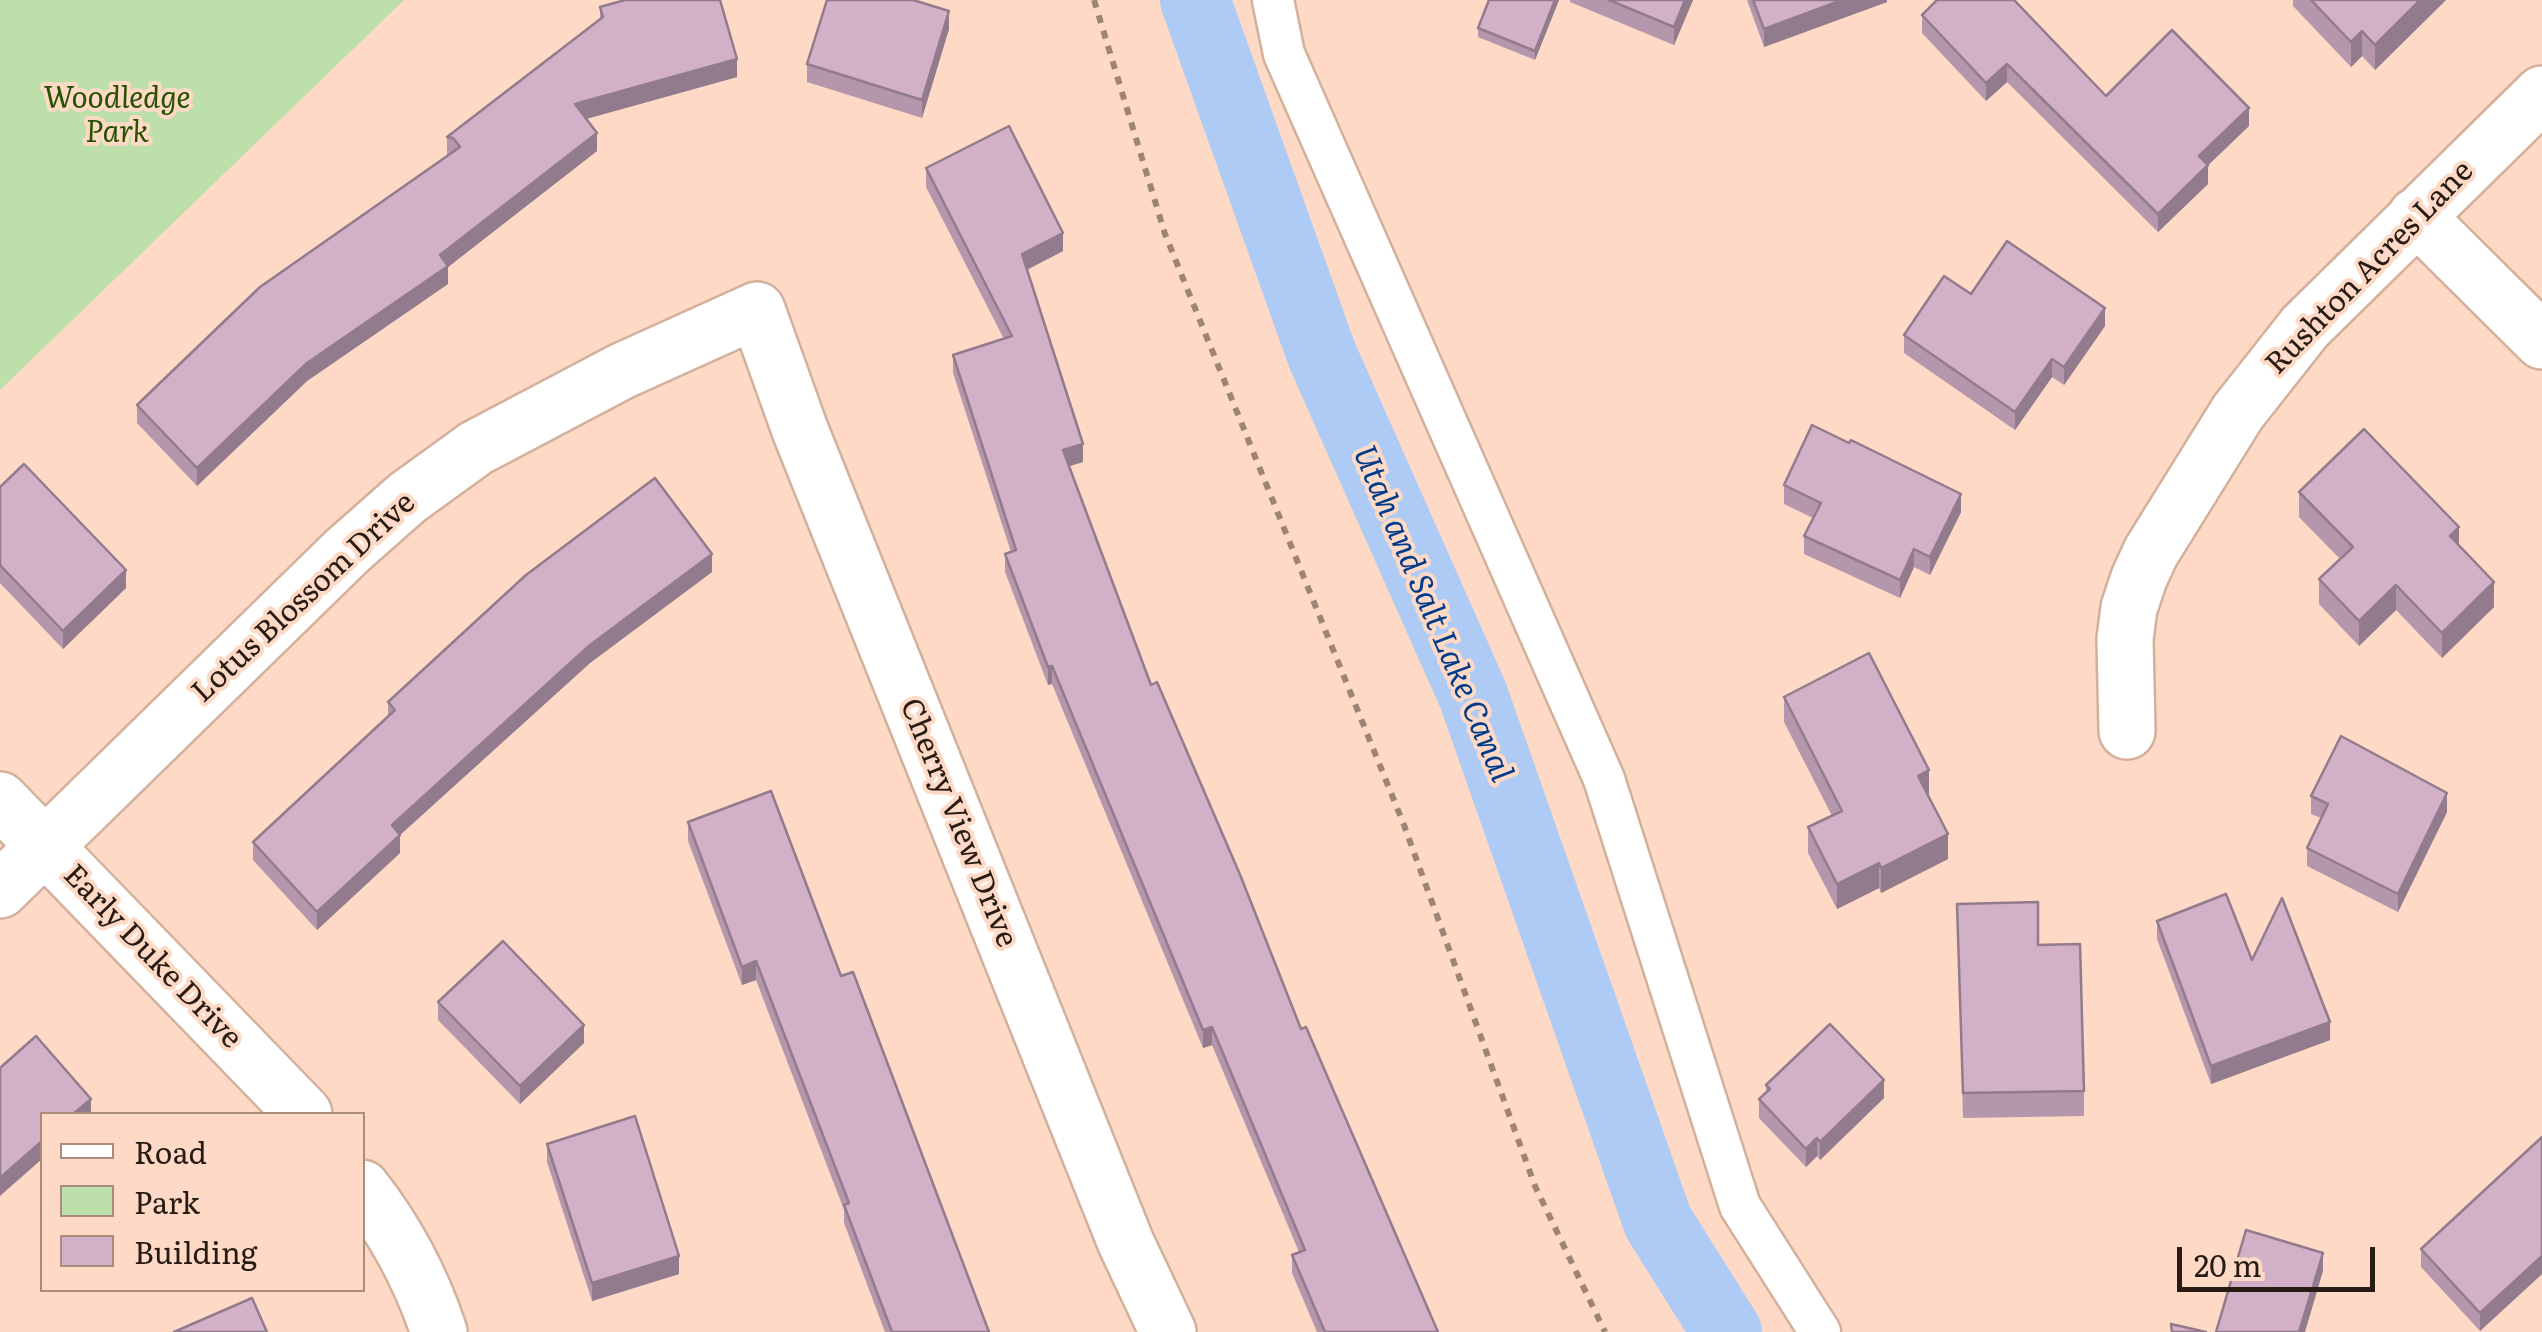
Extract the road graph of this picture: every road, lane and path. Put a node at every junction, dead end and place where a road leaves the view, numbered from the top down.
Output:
1 (1094, 0) edge
2 (1273, 0) edge
3 (2542, 94) edge
4 (2416, 216) junction
5 (758, 310) joint
6 (2542, 341) edge
7 (2126, 731) dead end
8 (0, 800) edge
9 (44, 846) junction
10 (0, 890) edge
11 (302, 1112) edge
12 (365, 1192) edge
13 (438, 1332) edge
14 (1168, 1332) edge
15 (1605, 1332) edge
16 (1820, 1332) edge

1 - 15 path
2 - 16 lane
3 - 4 street, Rushton Acres Lane
4 - 6 street
4 - 7 street, Rushton Acres Lane
5 - 9 street, Lotus Blossom Drive
5 - 14 street, Cherry View Drive
8 - 9 street, Early Duke Drive
9 - 10 street, Lotus Blossom Drive
9 - 11 street, Early Duke Drive
12 - 13 street

